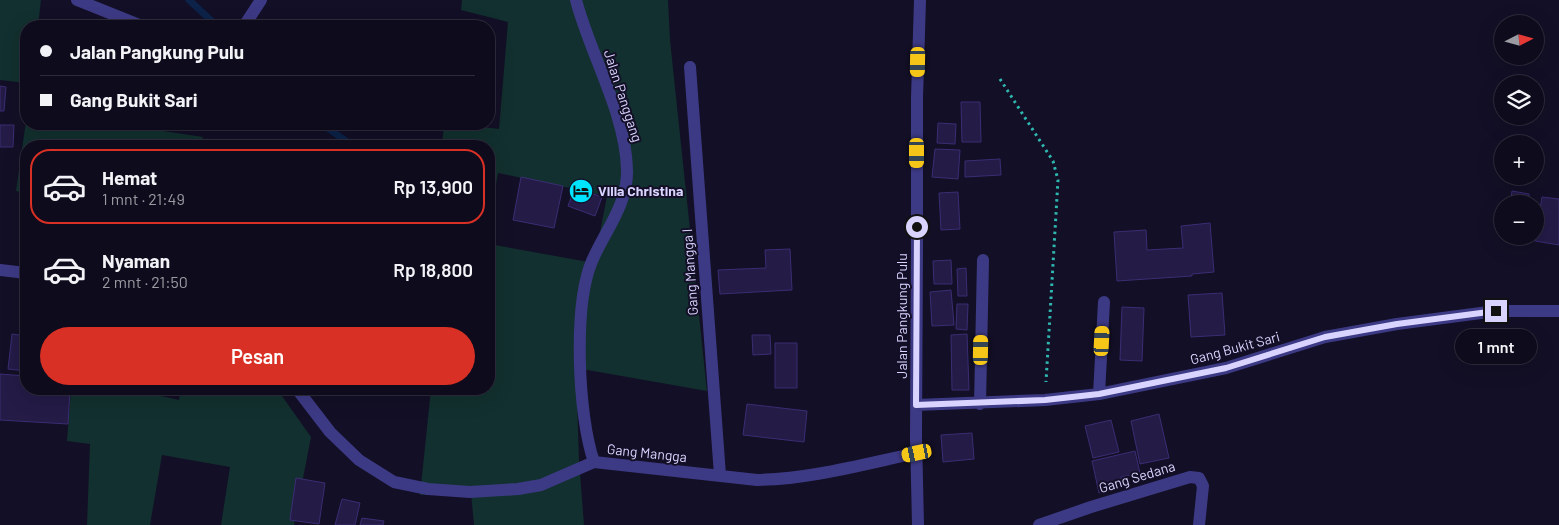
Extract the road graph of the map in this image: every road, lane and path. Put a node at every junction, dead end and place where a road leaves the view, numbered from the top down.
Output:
1 (77, 0) edge
2 (261, 0) edge
3 (576, 0) edge
4 (920, 0) edge
5 (127, 20) edge
6 (248, 20) edge
7 (690, 67) dead end
8 (1000, 79) dead end
9 (983, 260) dead end
10 (0, 270) edge
11 (20, 272) edge
12 (1104, 302) dead end
13 (1559, 311) edge
14 (1099, 394) junction
15 (302, 395) edge
16 (1045, 400) junction
17 (980, 404) junction
18 (916, 405) junction
19 (917, 453) junction
20 (594, 462) junction
21 (720, 475) junction
22 (918, 525) edge
23 (1039, 525) edge
24 (1199, 525) edge

1 - 5 street
2 - 6 street
3 - 20 street, Jalan Panggang
4 - 18 street, Jalan Pangkung Pulu
7 - 21 street, Gang Mangga I
8 - 16 path
9 - 17 street
10 - 11 street
12 - 14 street
13 - 14 street, Gang Bukit Sari
14 - 16 street, Gang Bukit Sari
15 - 20 street, Gang Mangga
16 - 17 street, Gang Bukit Sari
17 - 18 street, Gang Bukit Sari
18 - 19 street, Jalan Pangkung Pulu
19 - 21 street, Gang Mangga
19 - 22 street, Jalan Pangkung Pulu
20 - 21 street, Gang Mangga
23 - 24 street, Gang Sedana

